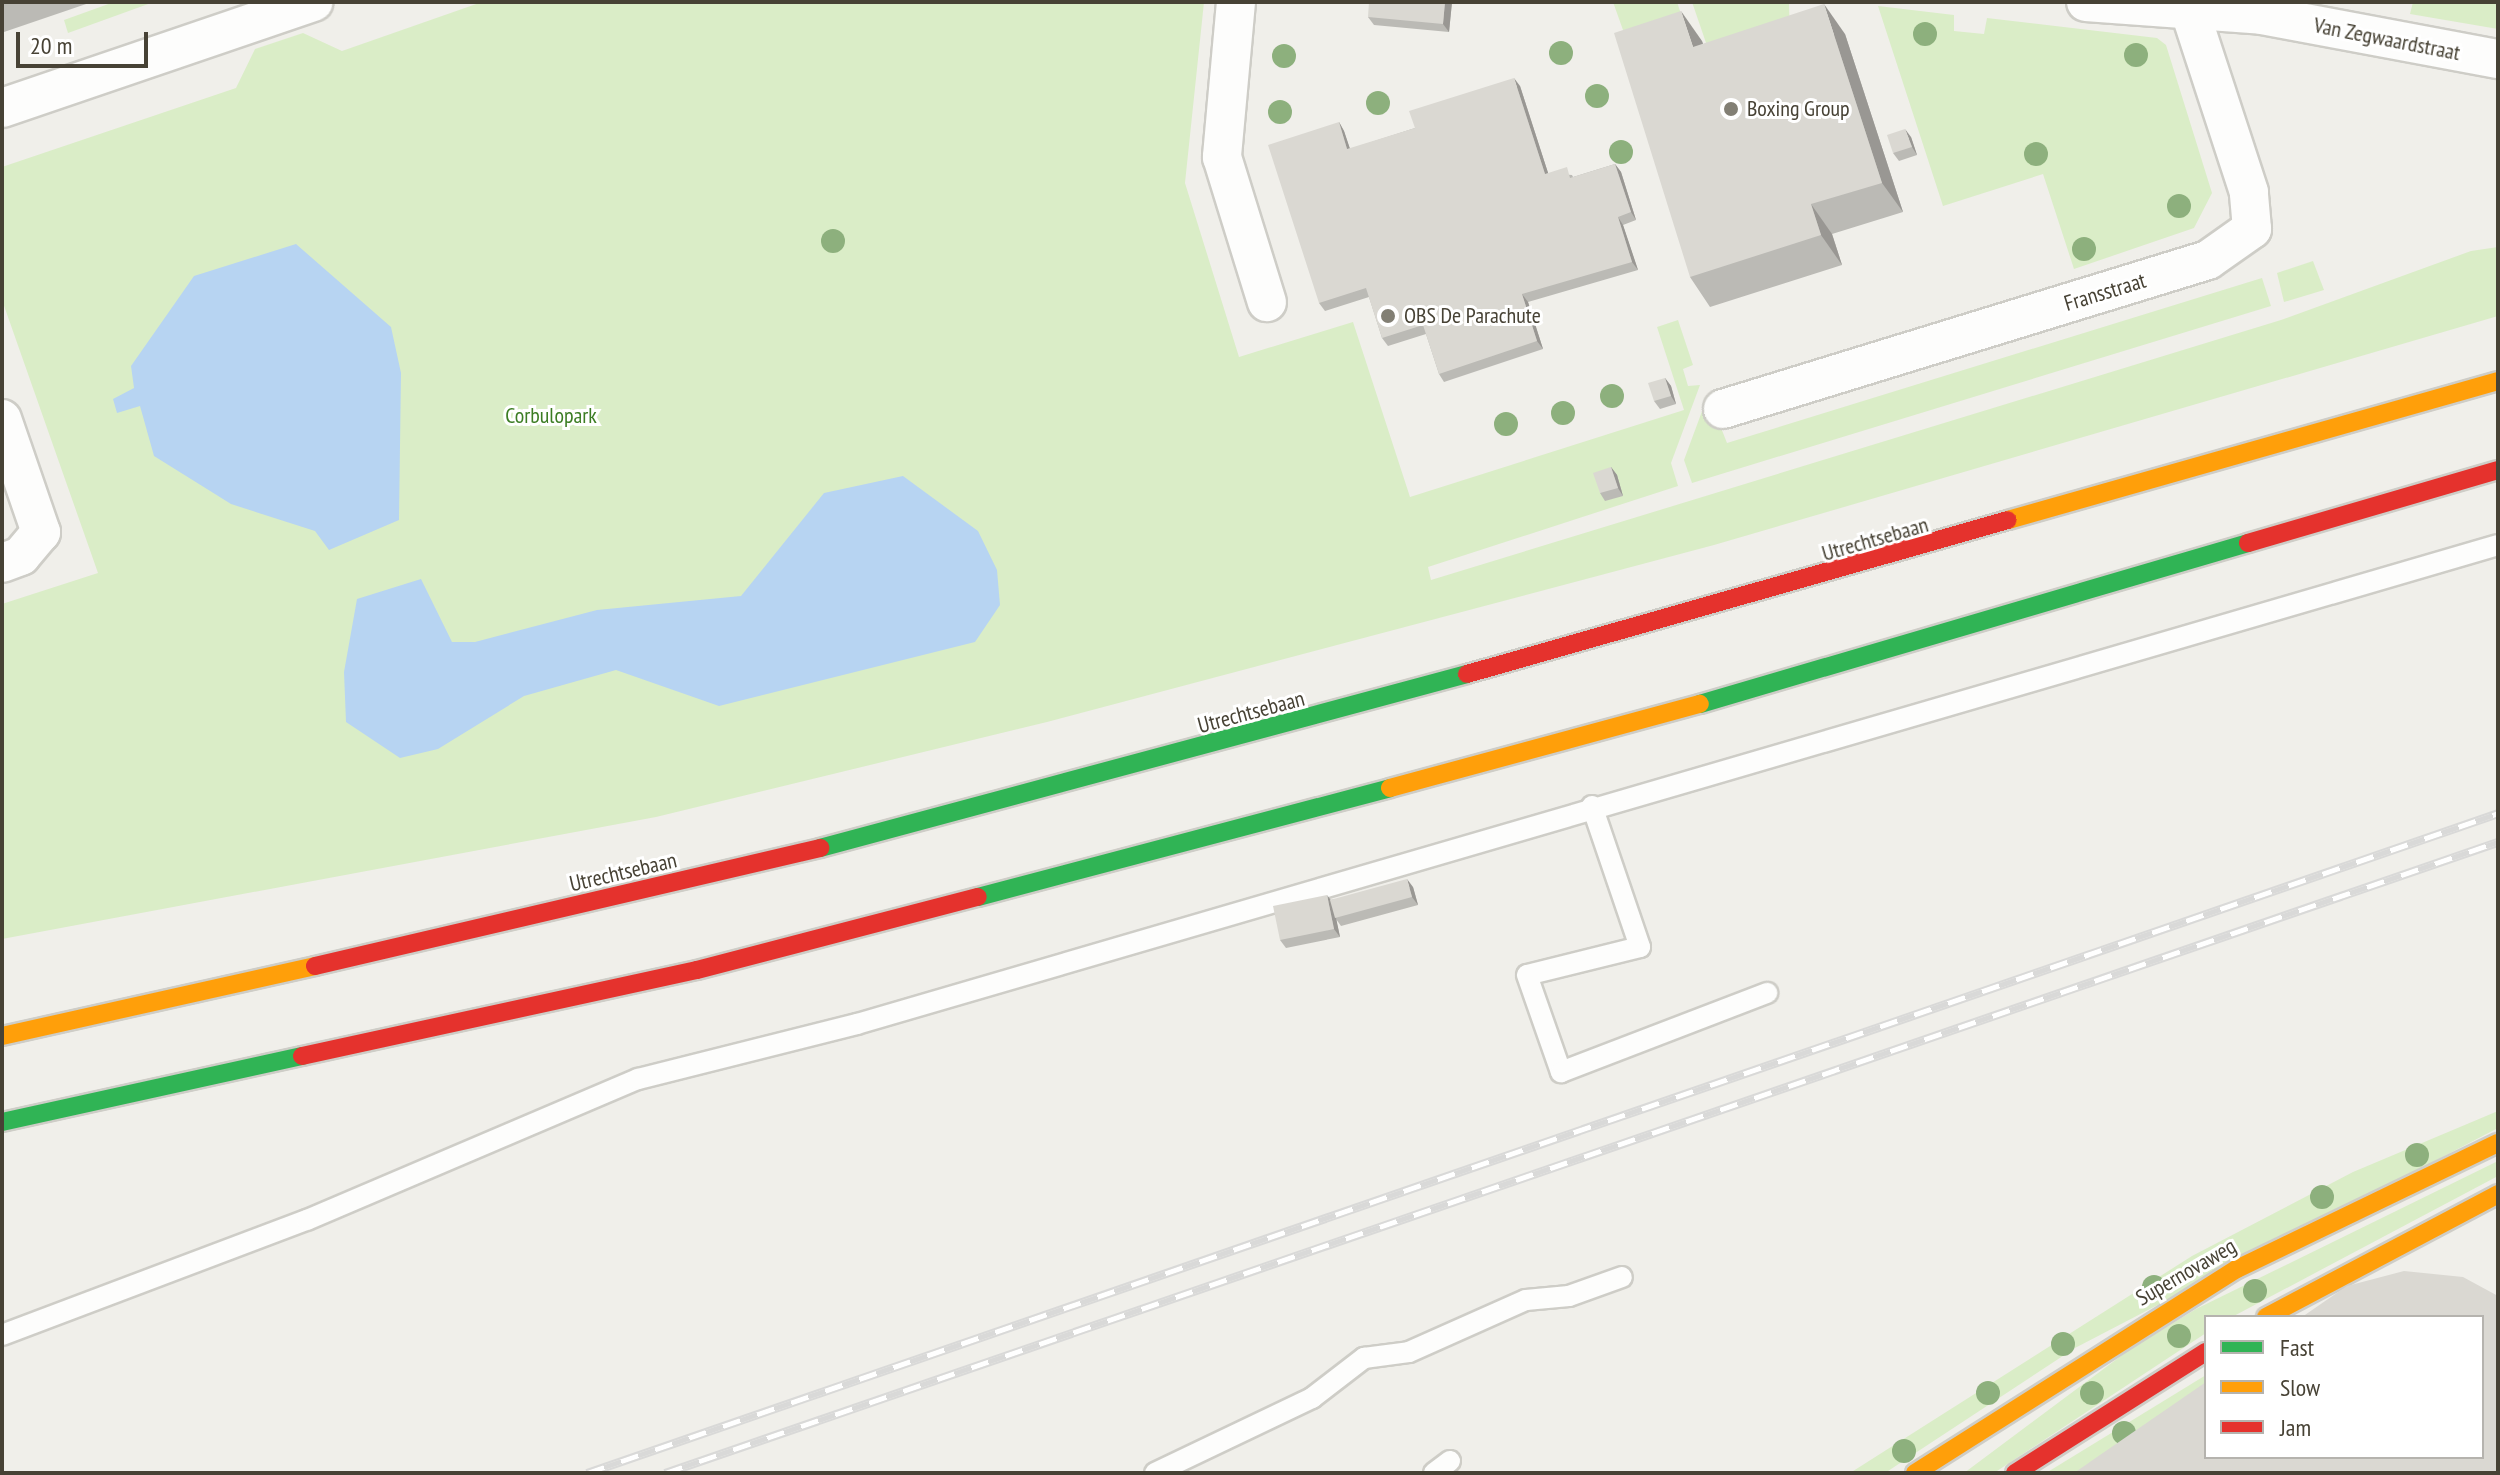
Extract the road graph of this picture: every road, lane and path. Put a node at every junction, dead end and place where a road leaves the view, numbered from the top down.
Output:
1 (313, 2) edge
2 (1236, 2) edge
3 (2086, 2) edge
4 (2189, 8) edge
5 (2498, 59) edge
6 (2, 108) edge
7 (1267, 302) dead end
8 (2498, 381) edge
9 (1723, 409) dead end
10 (2, 419) edge
11 (2498, 470) edge
12 (2498, 545) edge
13 (2, 563) edge
14 (1592, 806) junction
15 (1767, 993) dead end
16 (2, 1036) edge
17 (2, 1122) edge
18 (2498, 1143) edge
19 (2498, 1194) edge
20 (2498, 1214) edge
21 (2445, 1219) junction
22 (1622, 1277) dead end
23 (2270, 1315) edge
24 (2, 1335) edge
25 (2204, 1353) edge
26 (1155, 1473) edge
27 (1915, 1473) edge
28 (2015, 1473) edge

1 - 6 street
2 - 7 street
3 - 4 street, Van Zegwaardstraat
4 - 5 street, Van Zegwaardstraat
4 - 9 street, Fransstraat
8 - 16 main road, Utrechtsebaan
10 - 13 street
11 - 17 main road
12 - 14 lane
14 - 15 lane
14 - 24 lane
18 - 27 main road, Supernovaweg
19 - 21 main road
20 - 21 main road
21 - 23 main road
22 - 26 lane
25 - 28 main road

